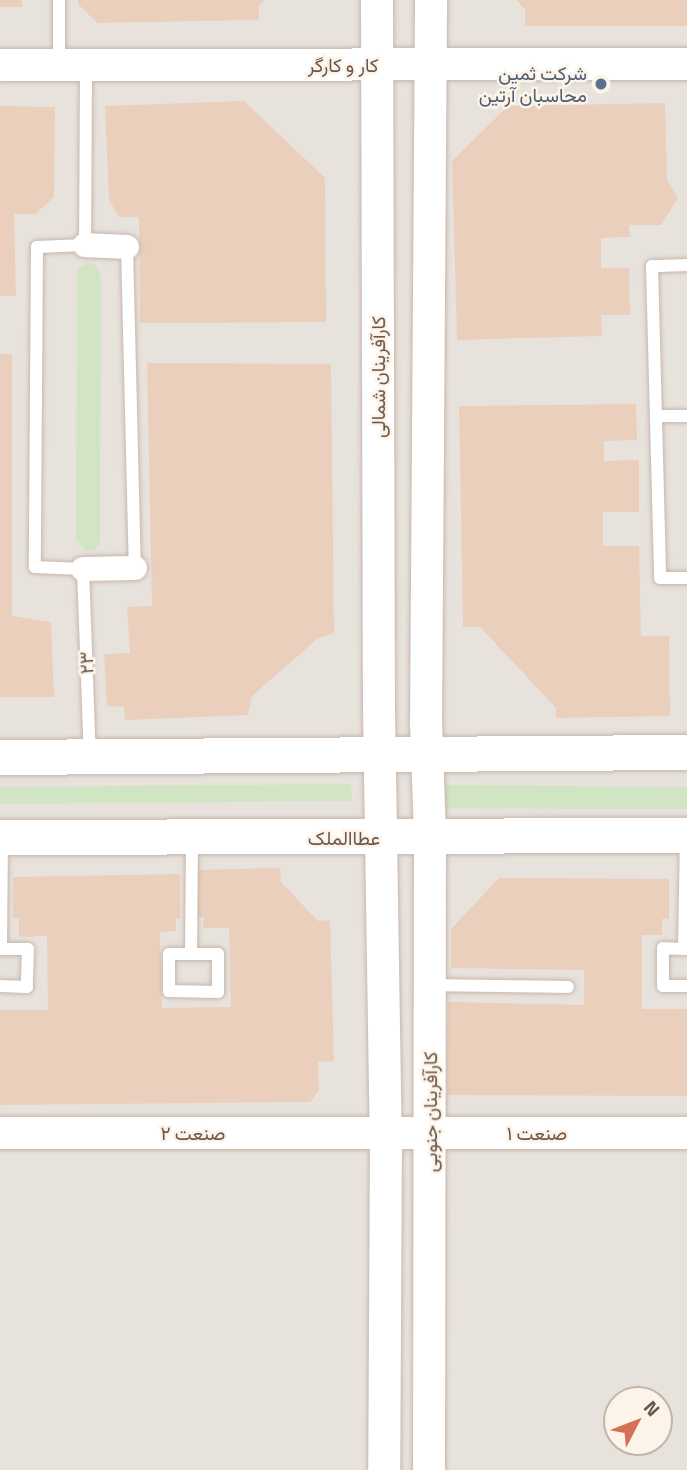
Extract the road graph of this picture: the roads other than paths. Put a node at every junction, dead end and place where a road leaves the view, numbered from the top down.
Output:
1 (59, 0) edge
2 (377, 0) edge
3 (431, 0) edge
4 (687, 64) edge
5 (0, 65) edge
6 (72, 65) junction
7 (377, 65) junction
8 (430, 65) junction
9 (85, 245) junction
10 (127, 247) joint
11 (687, 265) edge
12 (656, 416) junction
13 (687, 416) edge
14 (135, 568) joint
15 (83, 569) junction
16 (687, 578) edge
17 (687, 752) edge
18 (380, 754) junction
19 (427, 754) junction
20 (90, 756) junction
21 (0, 757) edge
22 (687, 835) edge
23 (430, 836) junction
24 (1, 837) edge
25 (192, 838) junction
26 (382, 838) junction
27 (0, 949) edge
28 (686, 949) edge
29 (191, 954) junction
30 (430, 985) junction
31 (0, 986) edge
32 (687, 986) edge
33 (568, 987) dead end
34 (0, 1133) edge
35 (386, 1133) junction
36 (430, 1133) junction
37 (687, 1133) edge
38 (384, 1470) edge
39 (429, 1470) edge

1 - 6 lane
2 - 7 street, کارآفرینان شمالی
3 - 8 street
4 - 8 street, کار و کارگر
5 - 6 street, کار و کارگر
6 - 7 street, کار و کارگر
6 - 9 lane
7 - 8 street, کار و کارگر
7 - 18 street, کارآفرینان شمالی
8 - 19 street
9 - 10 street
9 - 15 lane
10 - 14 lane
11 - 12 lane
12 - 13 lane
12 - 16 lane
14 - 15 street
15 - 20 lane, ۲۳
17 - 19 main road
18 - 19 main road
18 - 20 main road
18 - 26 street
19 - 23 street, کارآفرینان جنوبی
20 - 21 main road
22 - 23 main road, عطاالملک
22 - 28 lane
23 - 26 main road, عطاالملک
23 - 30 street, کارآفرینان جنوبی
24 - 25 main road, عطاالملک
24 - 27 lane
25 - 26 main road, عطاالملک
25 - 29 lane
26 - 35 street
27 - 31 lane
28 - 32 lane
29 - 29 lane
30 - 33 lane
30 - 36 street, کارآفرینان جنوبی
34 - 35 street, صنعت ۲
35 - 36 street, صنعت ۱
35 - 38 street
36 - 37 street, صنعت ۱
36 - 39 street, کارآفرینان جنوبی

